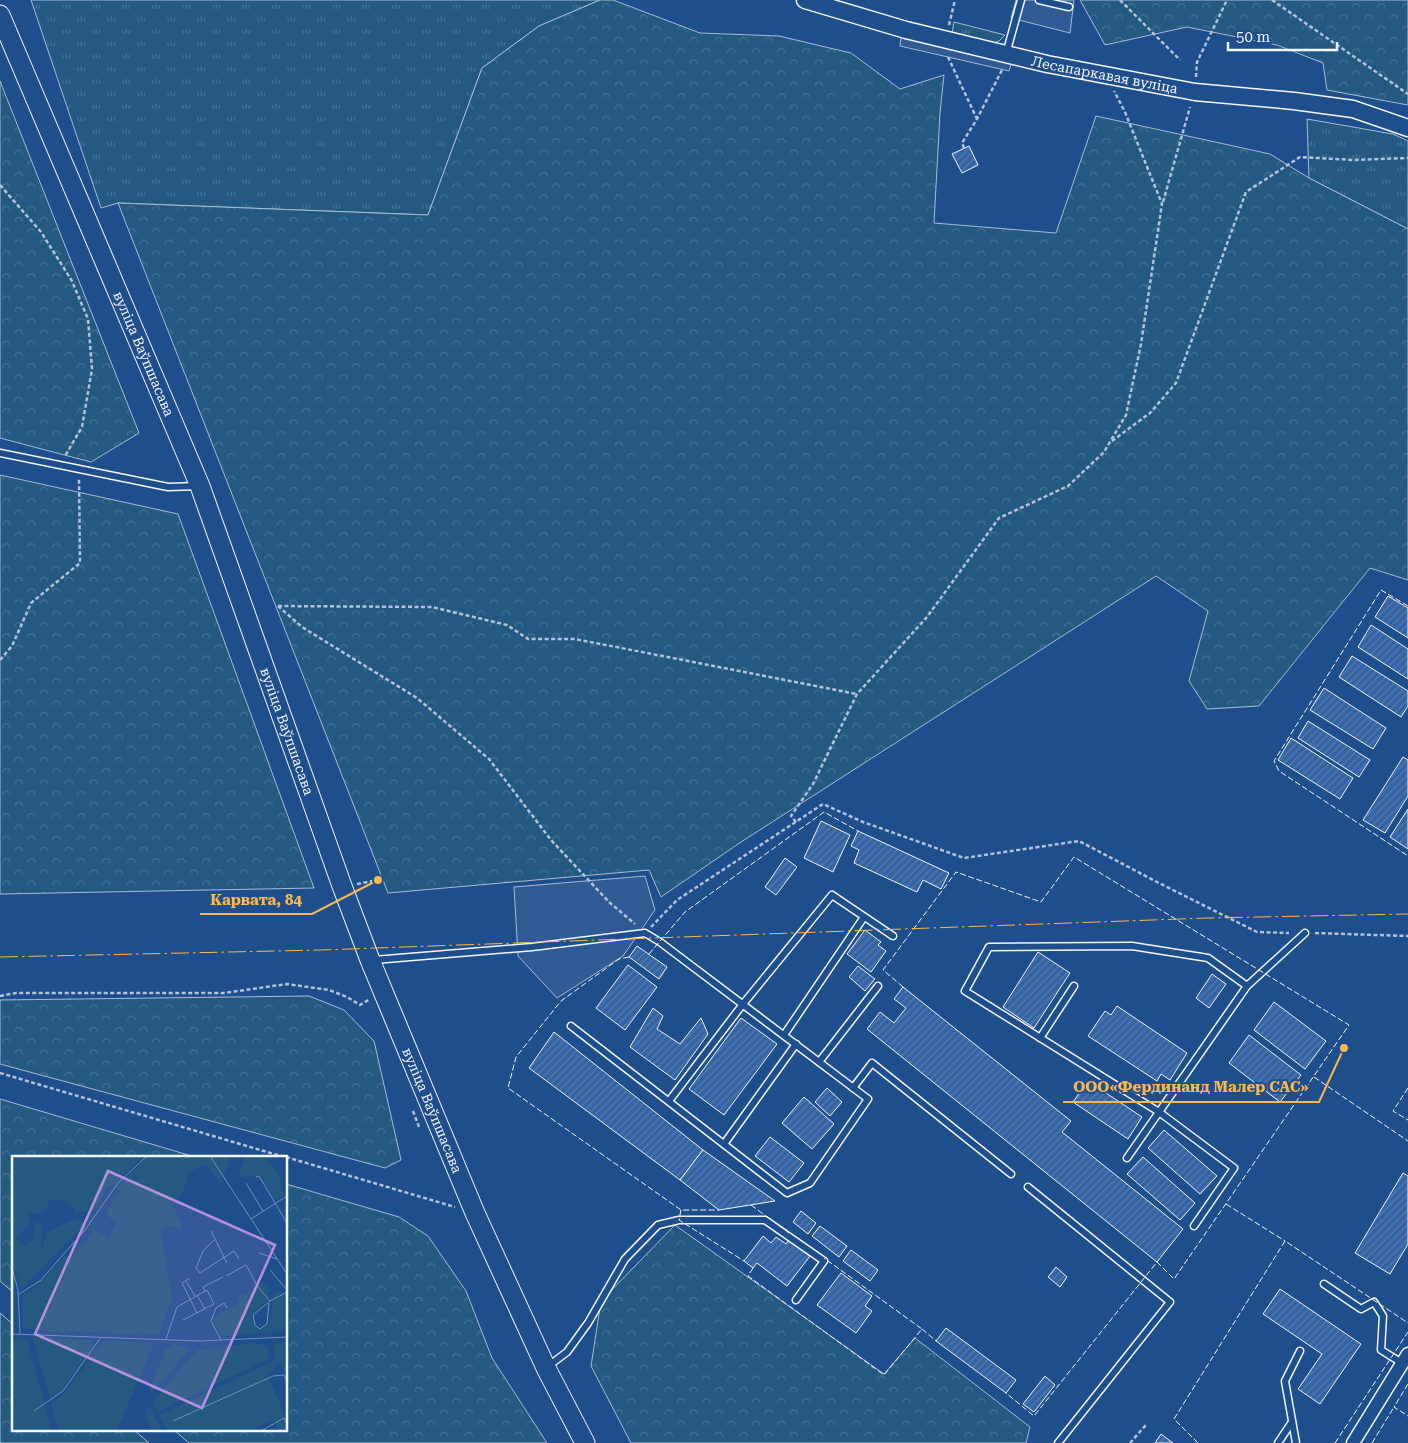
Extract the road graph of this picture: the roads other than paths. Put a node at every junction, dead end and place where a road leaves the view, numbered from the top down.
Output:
1 (805, 0) edge
2 (1021, 0) edge
3 (1039, 0) edge
4 (1070, 7) dead end
5 (0, 15) edge
6 (1004, 62) junction
7 (1408, 128) edge
8 (0, 453) edge
9 (200, 486) junction
10 (864, 917) junction
11 (1305, 933) road end
12 (893, 936) dead end
13 (370, 960) junction
14 (878, 986) dead end
15 (1074, 986) dead end
16 (1247, 986) junction
17 (743, 1004) junction
18 (571, 1026) dead end
19 (784, 1035) junction
20 (1040, 1038) junction
21 (796, 1044) junction
22 (819, 1062) junction
23 (853, 1088) junction
24 (669, 1101) junction
25 (1159, 1112) junction
26 (724, 1144) junction
27 (1127, 1158) dead end
28 (1011, 1174) dead end
29 (1028, 1187) dead end
30 (1194, 1226) dead end
31 (1324, 1284) dead end
32 (796, 1300) dead end
33 (1300, 1351) dead end
34 (1405, 1359) edge
35 (546, 1368) junction
36 (1292, 1422) junction
37 (585, 1443) edge
38 (1058, 1443) edge
39 (1278, 1443) edge
40 (1296, 1443) edge
41 (1353, 1443) edge

1 - 6 street, Лесапаркавая вуліца
2 - 6 lane
3 - 4 lane
5 - 9 main road, вуліца Ваўпшасава
6 - 7 street, Лесапаркавая вуліца
8 - 9 lane
9 - 13 main road, вуліца Ваўпшасава
10 - 12 lane
10 - 17 lane
10 - 19 lane
11 - 16 lane
13 - 17 lane
13 - 35 main road, вуліца Ваўпшасава
14 - 22 lane
15 - 20 lane
16 - 20 lane
16 - 25 lane
17 - 19 lane
17 - 24 lane
18 - 24 lane
19 - 21 lane
20 - 25 lane
21 - 22 lane
21 - 26 lane
22 - 23 lane
23 - 26 lane
23 - 28 lane
24 - 26 lane
25 - 27 lane
25 - 30 lane
29 - 38 lane
31 - 34 lane
32 - 35 lane
33 - 36 lane
34 - 41 street
35 - 37 main road, вуліца Ваўпшасава
36 - 39 lane
36 - 40 lane

